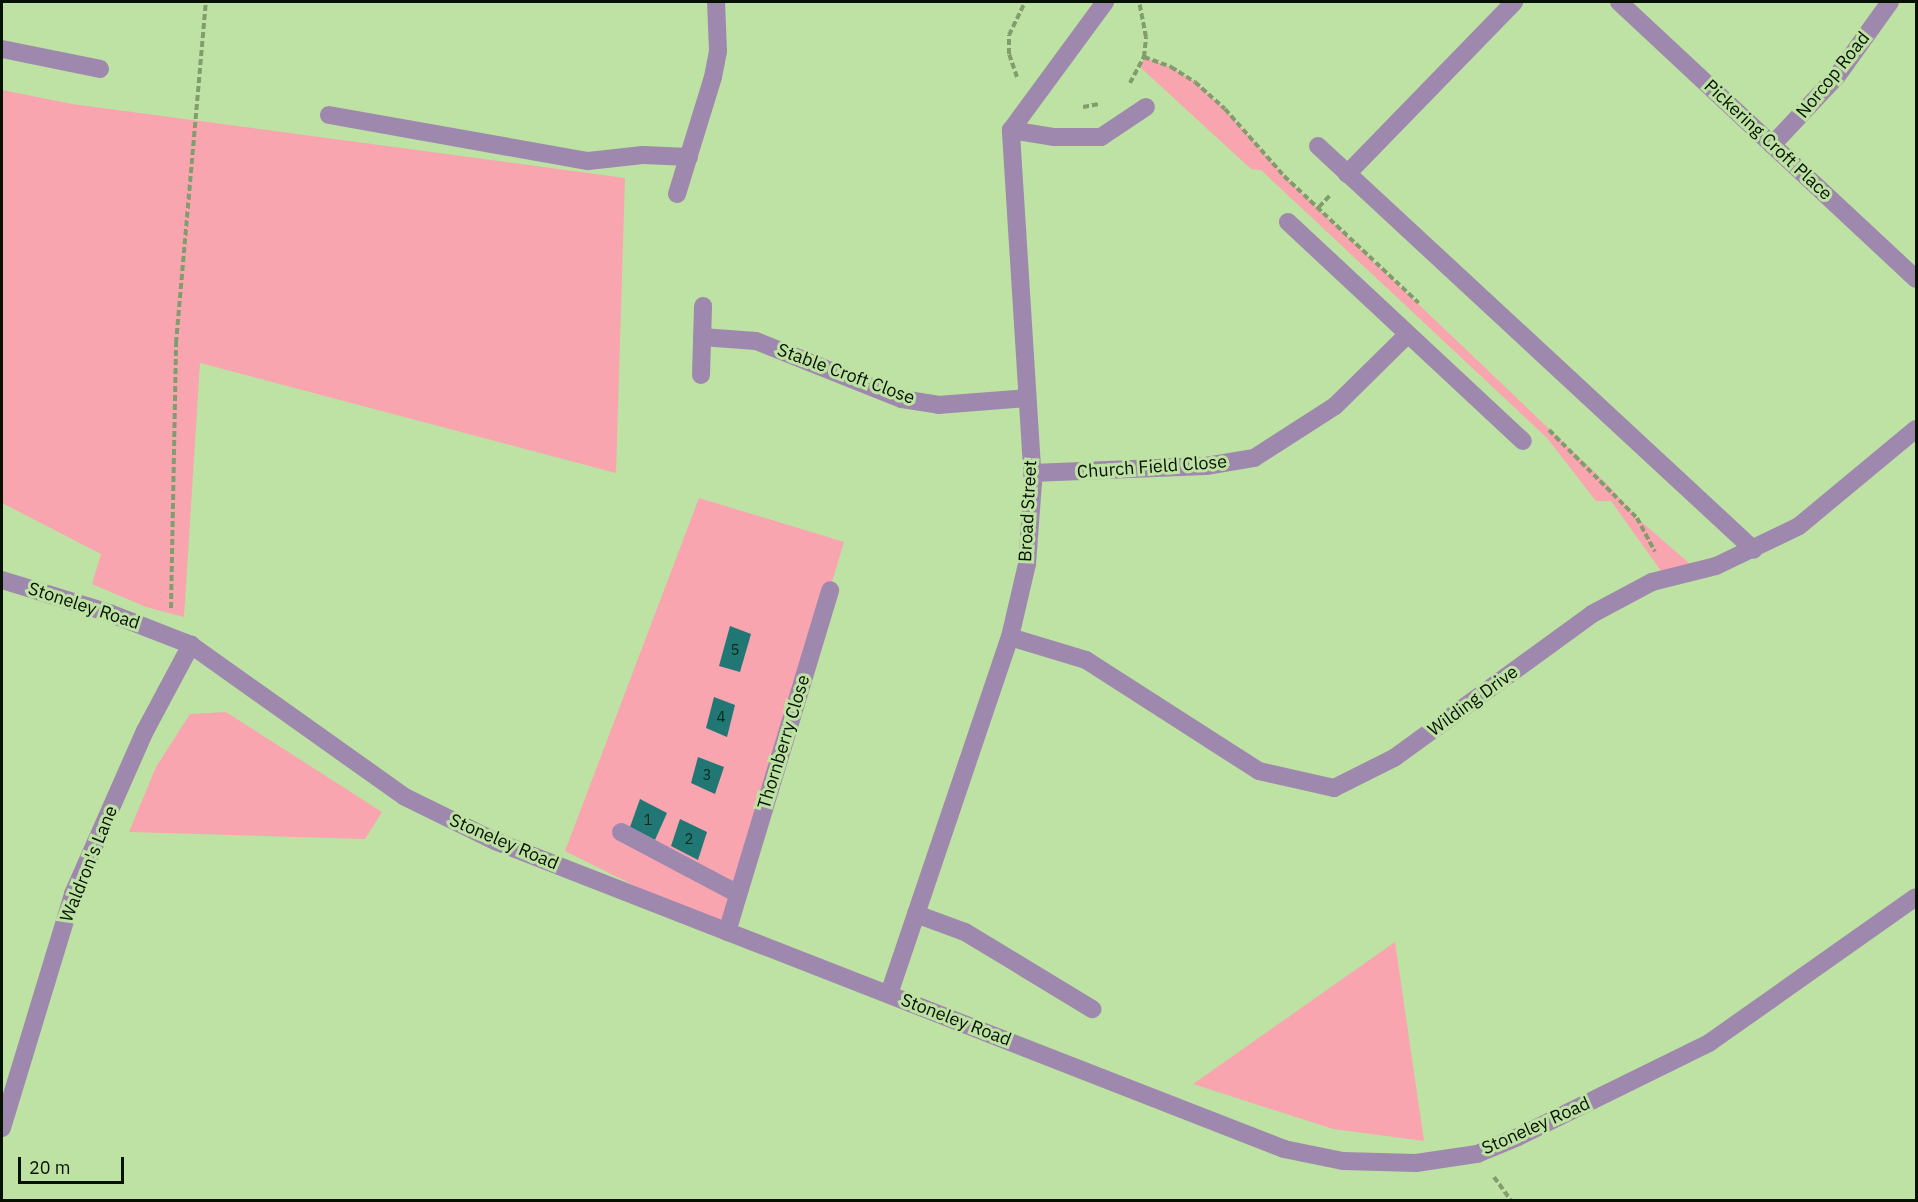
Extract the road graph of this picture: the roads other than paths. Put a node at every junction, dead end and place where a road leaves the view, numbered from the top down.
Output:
1 (716, 2) edge
2 (1103, 2) edge
3 (1514, 2) edge
4 (1619, 2) edge
5 (1890, 2) edge
6 (2, 49) edge
7 (100, 69) dead end
8 (1146, 107) dead end
9 (329, 115) dead end
10 (1011, 130) junction
11 (1772, 145) junction
12 (1317, 146) dead end
13 (688, 158) junction
14 (1347, 174) junction
15 (677, 194) dead end
16 (1288, 222) dead end
17 (1917, 279) edge
18 (703, 306) dead end
19 (1407, 335) junction
20 (702, 337) junction
21 (701, 375) dead end
22 (1027, 399) junction
23 (1917, 429) edge
24 (1523, 441) dead end
25 (1032, 473) junction
26 (1754, 550) junction
27 (2, 580) edge
28 (830, 590) dead end
29 (1010, 637) junction
30 (190, 645) junction
31 (621, 832) dead end
32 (738, 894) junction
33 (1917, 897) edge
34 (916, 914) junction
35 (727, 932) junction
36 (889, 994) junction
37 (1092, 1009) dead end
38 (2, 1128) edge

1 - 13 street
2 - 10 street
3 - 14 street
4 - 11 street, Pickering Croft Place
5 - 11 street, Norcop Road
6 - 7 street
8 - 10 street
9 - 13 street
10 - 22 street, Broad Street
11 - 17 street, Pickering Croft Place
12 - 14 street
13 - 15 street
14 - 26 street
16 - 19 street
18 - 20 street
19 - 24 street
19 - 25 street, Church Field Close
20 - 21 street
20 - 22 street, Stable Croft Close
22 - 25 street, Broad Street
23 - 26 street, Wilding Drive
25 - 29 street, Broad Street
26 - 29 street, Wilding Drive
27 - 30 street, Stoneley Road
28 - 32 street, Thornberry Close
29 - 34 street, Broad Street
30 - 35 street, Stoneley Road
30 - 38 street, Waldron's Lane
31 - 32 street
32 - 35 street, Thornberry Close
33 - 36 street, Stoneley Road
34 - 36 street, Broad Street
34 - 37 street
35 - 36 street, Stoneley Road

